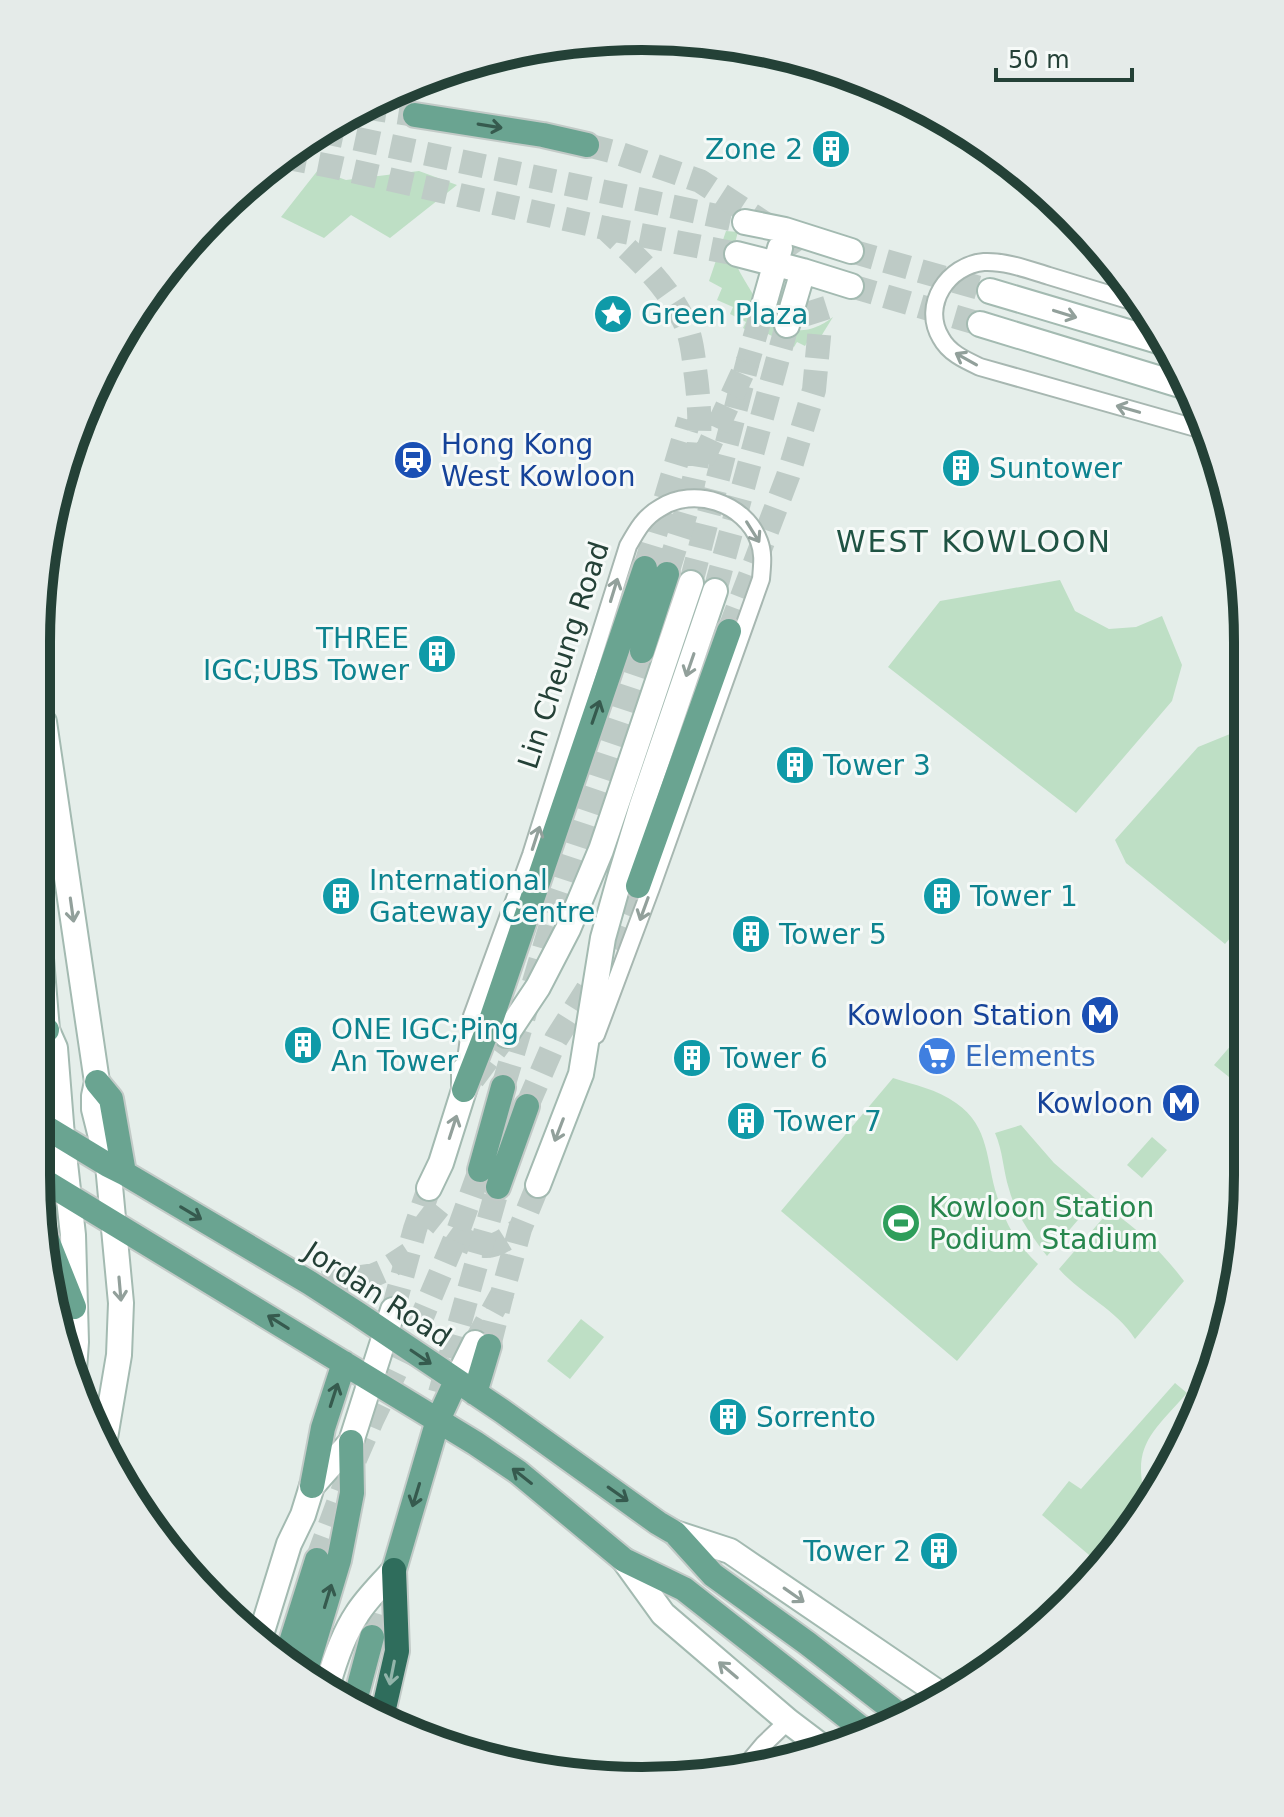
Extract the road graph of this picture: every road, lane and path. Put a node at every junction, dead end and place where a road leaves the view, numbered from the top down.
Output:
1 (415, 115) tunnel mouth
2 (587, 145) tunnel mouth
3 (745, 222) tunnel mouth
4 (785, 230) junction
5 (851, 251) tunnel mouth
6 (737, 254) tunnel mouth
7 (776, 264) junction
8 (803, 271) junction
9 (851, 286) tunnel mouth
10 (990, 291) tunnel mouth
11 (1124, 299) edge
12 (763, 308) tunnel mouth
13 (980, 324) tunnel mouth
14 (787, 325) tunnel mouth
15 (1150, 339) edge
16 (1174, 383) edge
17 (1194, 427) edge
18 (691, 583) tunnel mouth
19 (715, 591) tunnel mouth
20 (729, 631) tunnel mouth
21 (642, 651) tunnel mouth
22 (50, 763) edge
23 (638, 886) tunnel mouth
24 (506, 1035) tunnel mouth
25 (50, 1043) edge
26 (581, 1074) junction
27 (464, 1080) junction
28 (503, 1087) tunnel mouth
29 (527, 1106) tunnel mouth
30 (50, 1129) edge
31 (62, 1136) junction
32 (116, 1169) junction
33 (50, 1185) edge
34 (538, 1185) tunnel mouth
35 (429, 1188) tunnel mouth
36 (68, 1196) junction
37 (114, 1223) junction
38 (57, 1264) edge
39 (74, 1307) junction
40 (390, 1322) junction
41 (482, 1345) tunnel mouth
42 (76, 1347) edge
43 (344, 1363) junction
44 (370, 1379) junction
45 (465, 1387) junction
46 (438, 1420) junction
47 (107, 1428) edge
48 (351, 1442) junction
49 (312, 1486) junction
50 (675, 1533) junction
51 (317, 1560) tunnel mouth
52 (624, 1560) junction
53 (394, 1570) junction
54 (263, 1629) edge
55 (372, 1637) tunnel mouth
56 (289, 1650) edge
57 (308, 1663) edge
58 (330, 1678) edge
59 (934, 1690) edge
60 (357, 1694) edge
61 (384, 1708) edge
62 (894, 1711) edge
63 (788, 1721) junction
64 (858, 1726) edge
65 (815, 1741) edge
66 (753, 1757) edge

1 -> 2 main road
3 - 4 main road
4 - 5 main road
4 - 7 main road
6 - 7 main road
7 - 8 main road
7 - 12 main road
8 - 9 main road
8 - 14 main road
10 -> 15 main road
17 -> 11 street
13 - 16 main road
18 - 24 main road
19 -> 26 main road, Lin Cheung Road
20 - 23 main road
27 -> 21 main road
22 -> 32 main road
25 - 31 main road
27 -> 26 street, Lin Cheung Road
26 -> 34 main road, Lin Cheung Road
35 -> 27 main road, Lin Cheung Road
28 - 29 main road
30 - 31 main road, Jordan Road
31 - 32 main road, Jordan Road
31 - 36 main road
32 - 37 main road
32 -> 40 main road, Jordan Road
33 - 36 main road
36 - 37 main road
36 - 39 main road
43 -> 37 main road
37 -> 47 main road
38 - 39 main road
39 - 42 main road
40 - 44 main road
40 -> 45 main road, Jordan Road
41 - 45 main road
43 - 44 main road
49 -> 43 main road
44 - 46 main road
44 - 48 main road
45 - 46 main road
45 -> 50 main road, Jordan Road
52 -> 46 main road
46 -> 53 main road
48 - 49 main road
57 -> 48 main road
49 - 54 main road
50 -> 59 main road, Jordan Road
50 - 62 main road, Jordan Road
51 - 56 main road
63 -> 52 main road
52 - 64 main road
53 - 58 main road
53 -> 61 highway
55 - 60 main road
63 - 65 main road
63 - 66 street

